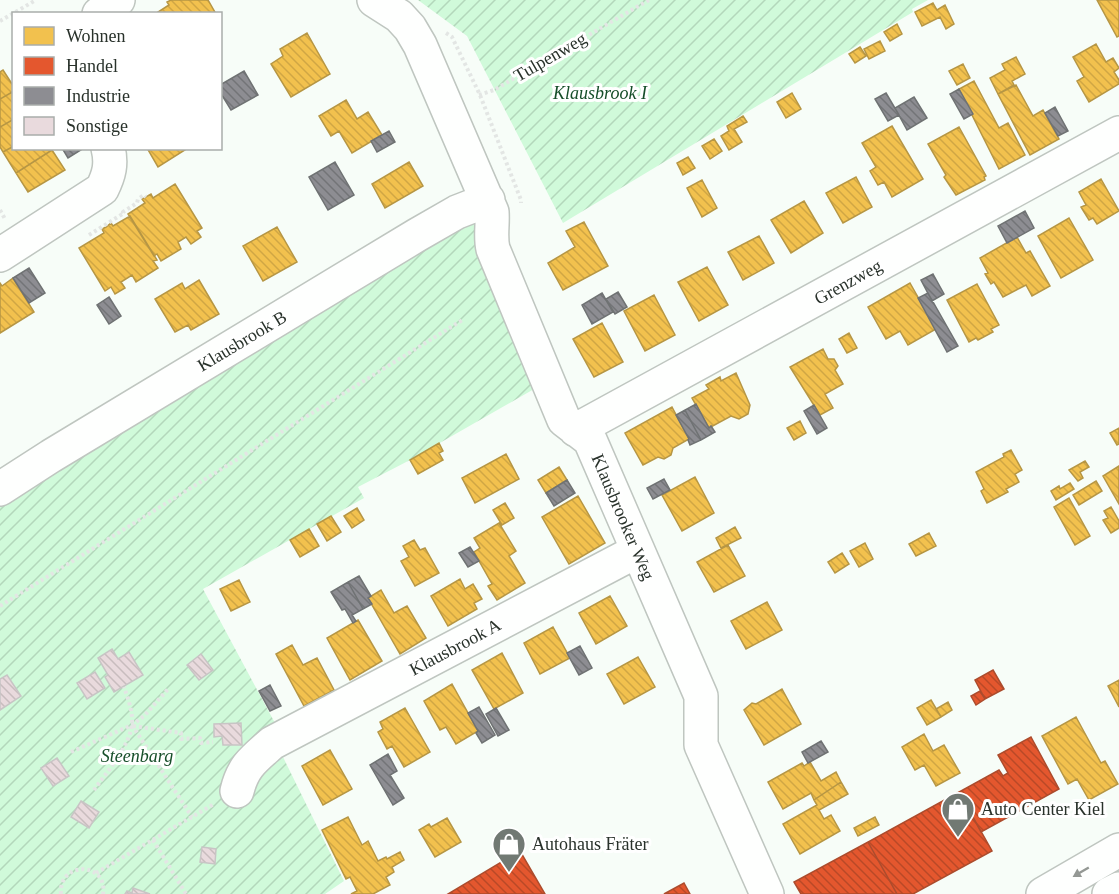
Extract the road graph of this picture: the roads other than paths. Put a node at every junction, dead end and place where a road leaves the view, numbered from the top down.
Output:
1 (118, 0) edge
2 (374, 0) edge
3 (102, 12) edge
4 (1119, 133) edge
5 (108, 150) edge
6 (488, 200) junction
7 (0, 255) edge
8 (576, 430) junction
9 (0, 489) edge
10 (637, 550) junction
11 (237, 791) road end
12 (1119, 850) edge
13 (1119, 889) edge
14 (767, 894) edge
15 (1043, 894) edge
16 (1110, 894) edge

1 - 3 street
2 - 6 street, Klausbrooker Weg
4 - 8 street, Grenzweg
5 - 7 street
6 - 8 street, Klausbrooker Weg
6 - 9 street, Klausbrook B
8 - 10 street, Klausbrooker Weg
10 - 11 street, Klausbrook A
10 - 14 street, Klausbrooker Weg
12 -> 15 street
13 - 16 street

